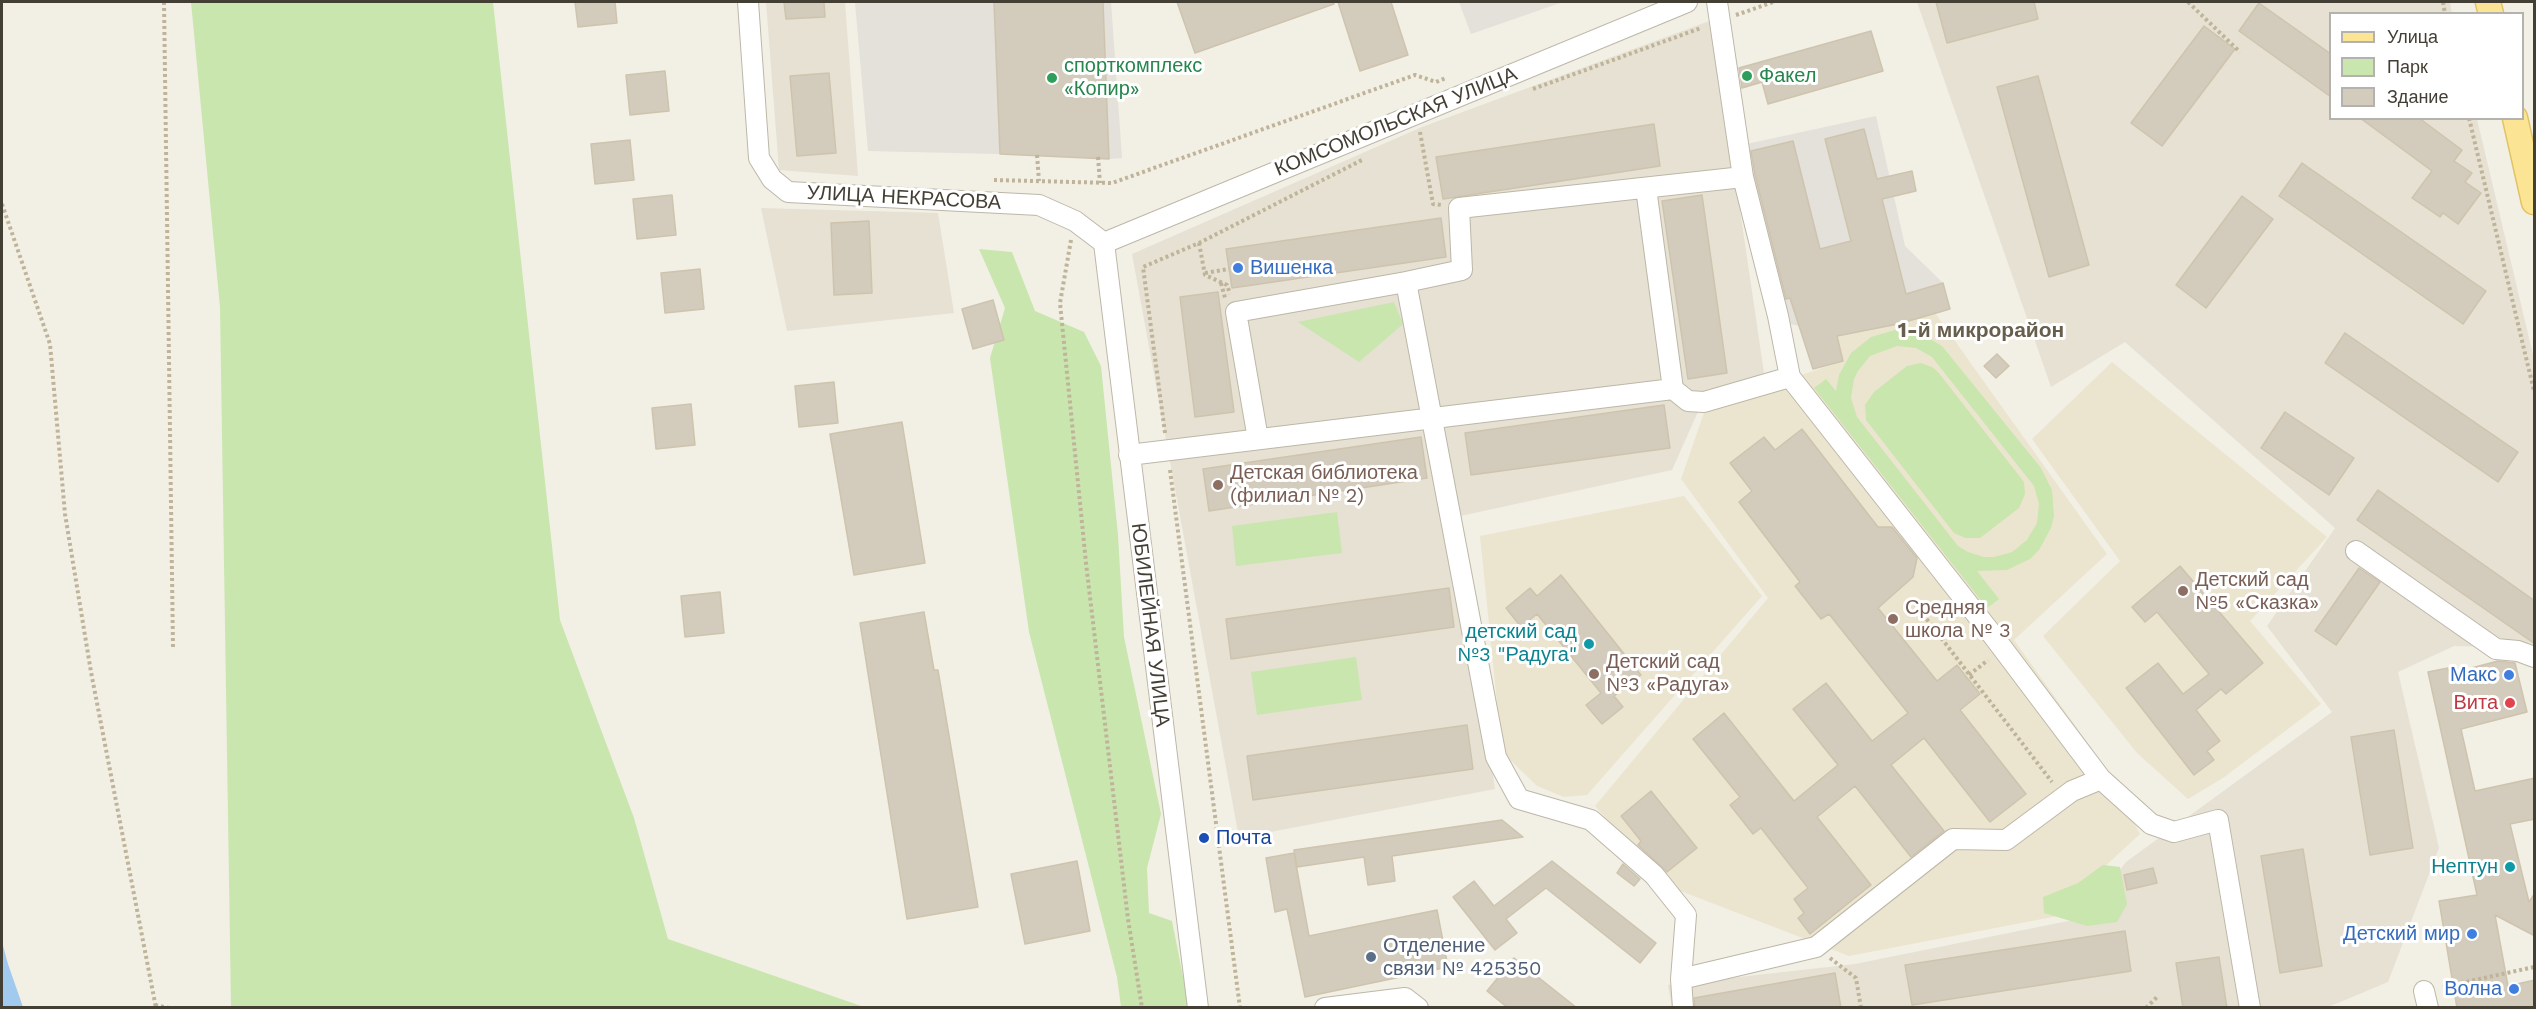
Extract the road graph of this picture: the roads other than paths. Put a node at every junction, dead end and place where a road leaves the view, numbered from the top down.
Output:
1 (748, 2) edge
2 (1688, 2) edge
3 (1716, 2) edge
4 (2515, 120) edge
5 (1743, 177) junction
6 (1646, 188) junction
7 (2535, 202) edge
8 (1104, 243) junction
9 (1406, 282) junction
10 (1790, 377) junction
11 (1673, 389) junction
12 (1433, 419) junction
13 (1258, 439) junction
14 (1129, 455) junction
15 (2356, 551) dead end
16 (2535, 657) edge
17 (2101, 779) junction
18 (1681, 979) junction
19 (1198, 1008) edge
20 (1325, 1008) edge
21 (1418, 1008) edge
22 (1683, 1008) edge
23 (2250, 1008) edge

1 - 8 street, УЛИЦА НЕКРАСОВА
2 - 8 street, КОМСОМОЛЬСКАЯ УЛИЦА
3 - 5 street
4 - 7 main road
5 - 6 street
5 - 10 street
6 - 9 street
6 - 11 street
8 - 14 street, ЮБИЛЕЙНАЯ УЛИЦА
9 - 12 street
9 - 13 street
10 - 11 street
10 - 17 street
11 - 12 street
12 - 13 street
12 - 18 street
13 - 14 street
14 - 19 street, ЮБИЛЕЙНАЯ УЛИЦА
15 - 16 street
17 - 18 street
17 - 23 street
18 - 22 street
20 - 21 street

